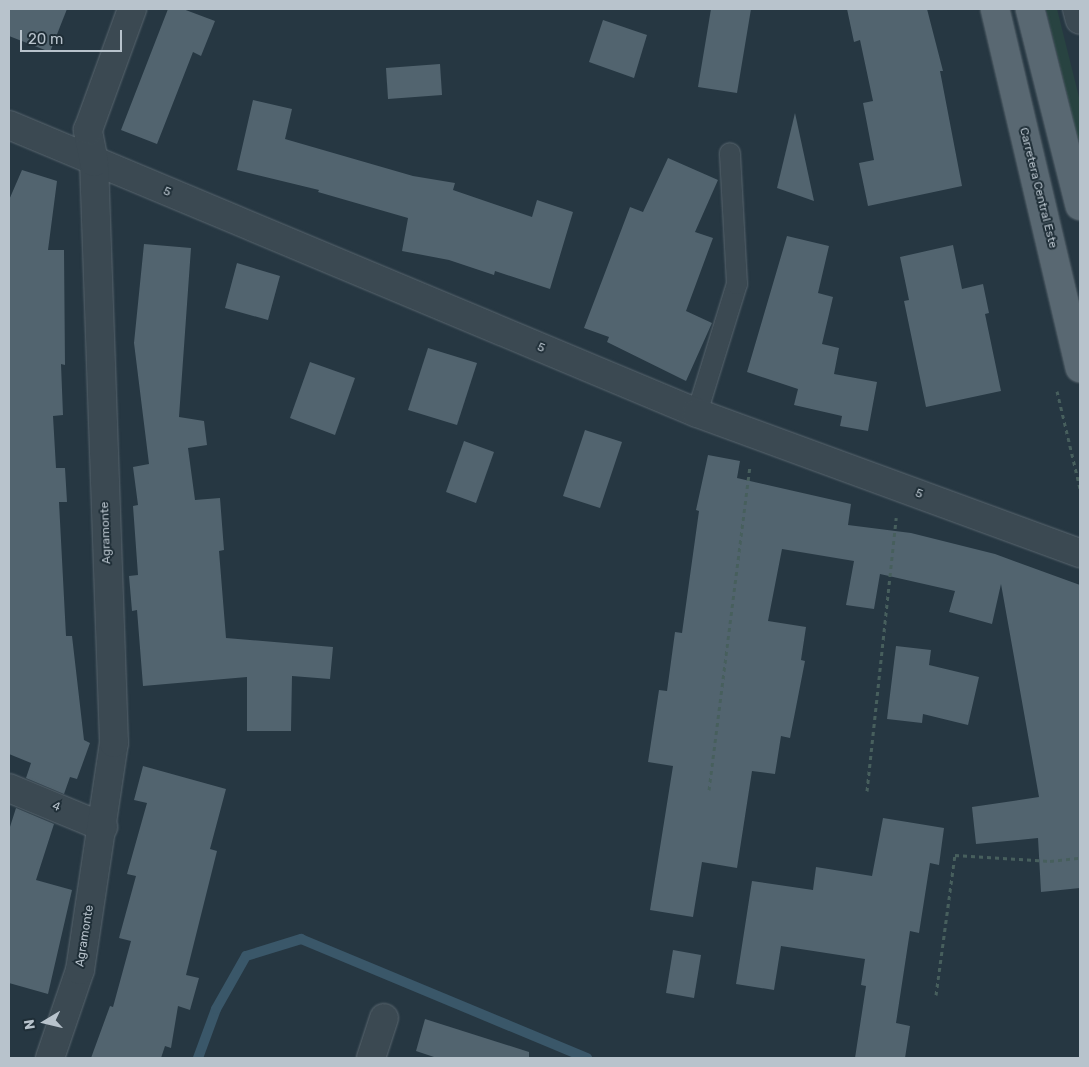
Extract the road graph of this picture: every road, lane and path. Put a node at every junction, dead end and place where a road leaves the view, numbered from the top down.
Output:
1 (132, 9) edge
2 (995, 9) edge
3 (1030, 9) edge
4 (1077, 9) edge
5 (1080, 20) edge
6 (9, 125) edge
7 (730, 153) dead end
8 (94, 162) junction
9 (1080, 206) edge
10 (1080, 368) edge
11 (697, 413) junction
12 (754, 434) junction
13 (900, 488) junction
14 (1080, 553) edge
15 (9, 788) edge
16 (709, 790) dead end
17 (867, 791) dead end
18 (103, 827) junction
19 (1080, 858) edge
20 (936, 995) dead end
21 (384, 1018) dead end
22 (50, 1058) edge
23 (371, 1058) edge

1 - 8 street, Agramonte
2 - 10 main road, Carretera Central Este
3 - 9 main road
4 - 5 street
6 - 8 street, 5
7 - 11 lane
8 - 11 street, 5
8 - 18 street, Agramonte
11 - 12 street, 5
12 - 13 street, 5
12 - 16 path
13 - 14 street, 5
13 - 17 path
15 - 18 street, 4
18 - 22 street, Agramonte
19 - 20 path
21 - 23 street

